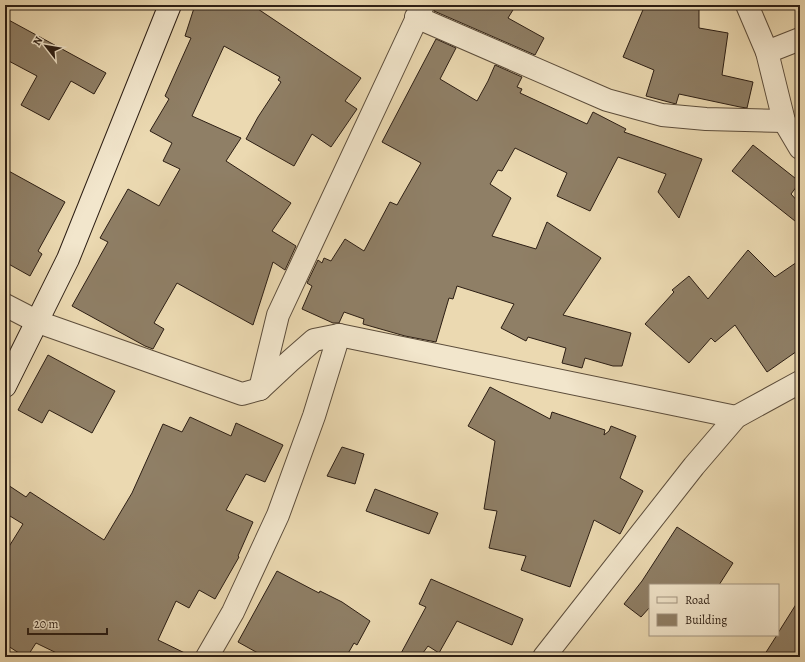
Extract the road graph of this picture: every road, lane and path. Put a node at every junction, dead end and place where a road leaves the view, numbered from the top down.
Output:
1 (170, 5) edge
2 (747, 5) edge
3 (419, 11) edge
4 (800, 39) edge
5 (767, 52) junction
6 (784, 121) junction
7 (800, 148) edge
8 (5, 305) edge
9 (38, 322) junction
10 (339, 335) junction
11 (800, 382) edge
12 (5, 386) edge
13 (260, 390) junction
14 (736, 417) junction
15 (207, 657) edge
16 (544, 657) edge

1 - 9 street
2 - 5 street
3 - 6 street
3 - 13 street
4 - 5 street
5 - 6 street
6 - 7 street
8 - 9 street
9 - 12 street
9 - 13 street
10 - 13 street
10 - 14 street
10 - 15 street
11 - 14 street
14 - 16 street

